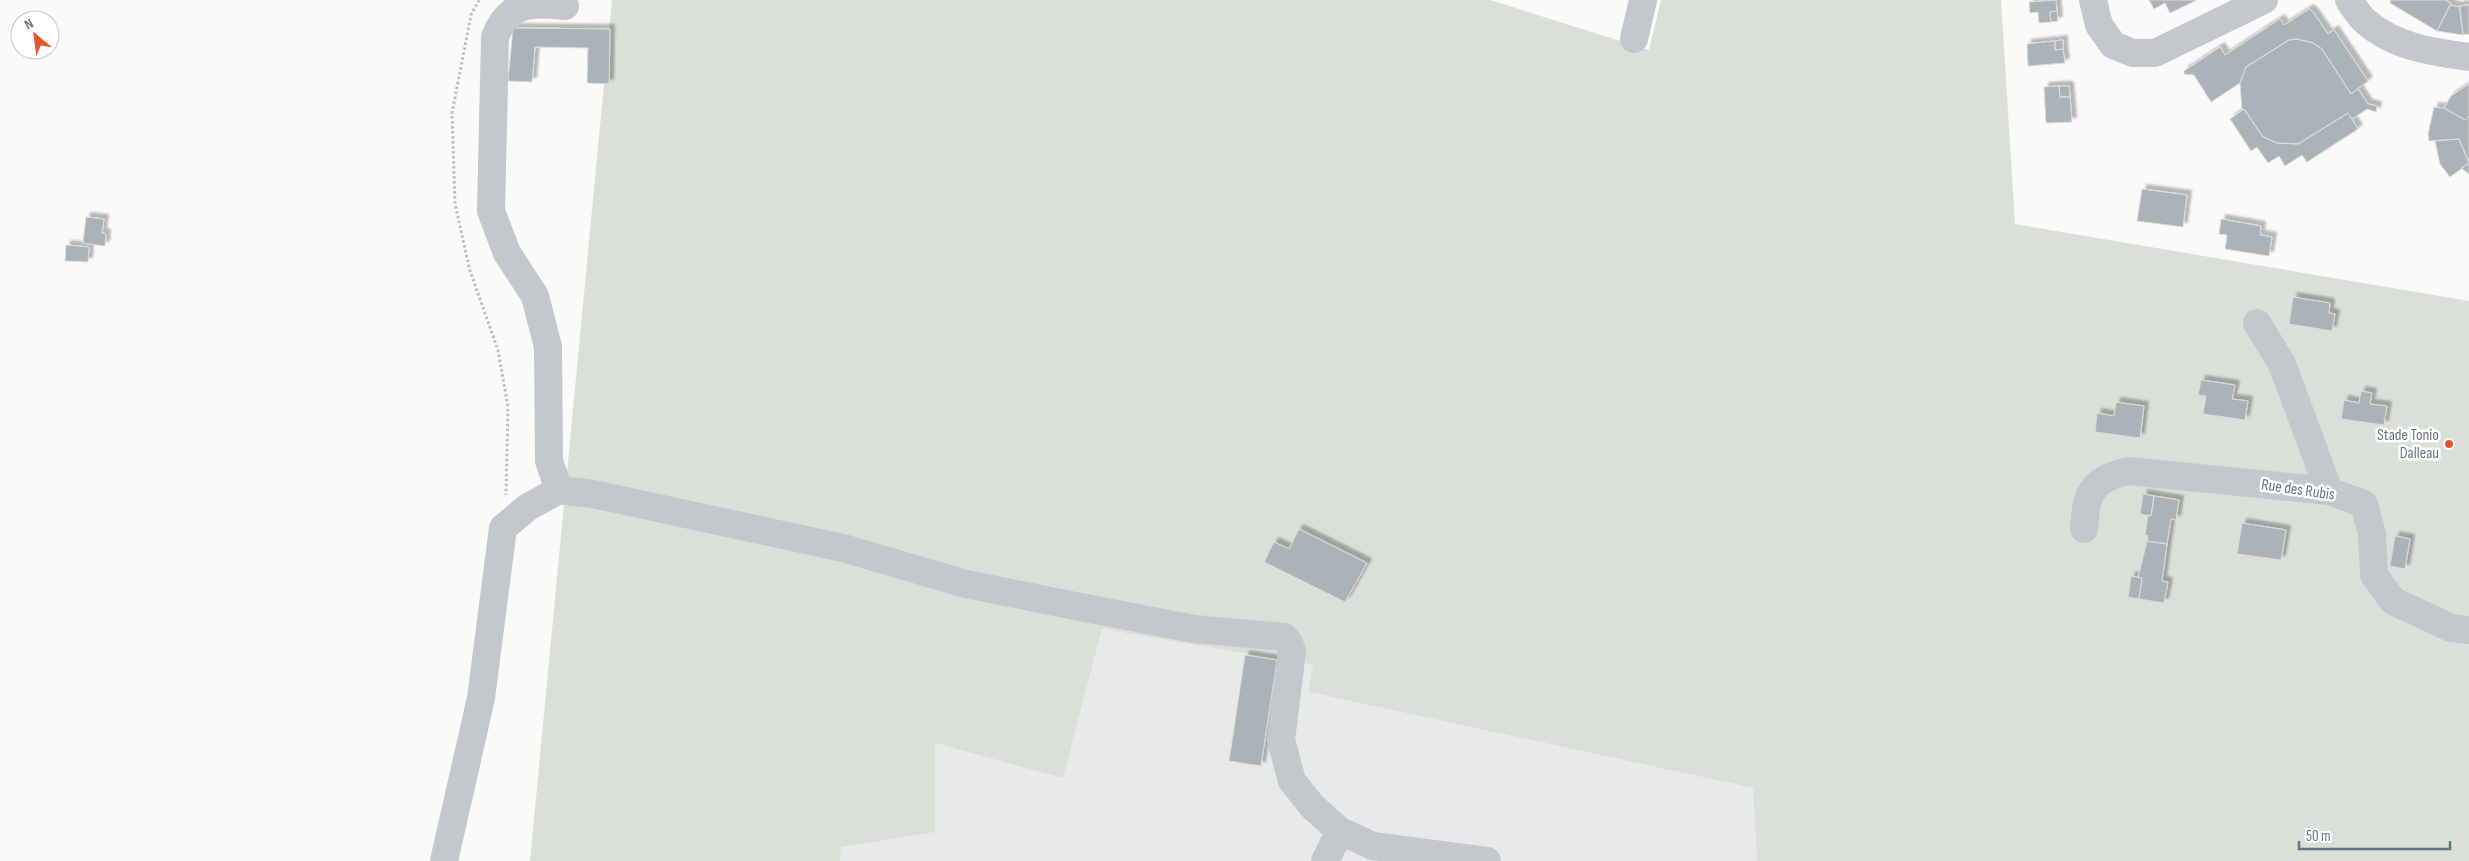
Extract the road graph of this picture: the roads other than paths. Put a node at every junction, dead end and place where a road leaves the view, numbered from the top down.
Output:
1 (1643, 0) edge
2 (2093, 0) edge
3 (2264, 0) edge
4 (2349, 0) edge
5 (565, 6) dead end
6 (1634, 38) dead end
7 (2469, 57) edge
8 (2257, 323) dead end
9 (559, 490) junction
10 (2329, 491) junction
11 (2084, 530) dead end
12 (2469, 630) edge
13 (1340, 831) junction
14 (1477, 860) edge
15 (444, 861) edge
16 (1325, 861) edge

1 - 6 street
2 - 3 street
4 - 7 street
5 - 9 street
8 - 10 street
9 - 13 street
9 - 15 street
10 - 11 street, Rue des Rubis
10 - 12 street, Rue des Rubis
13 - 14 street
13 - 16 street

